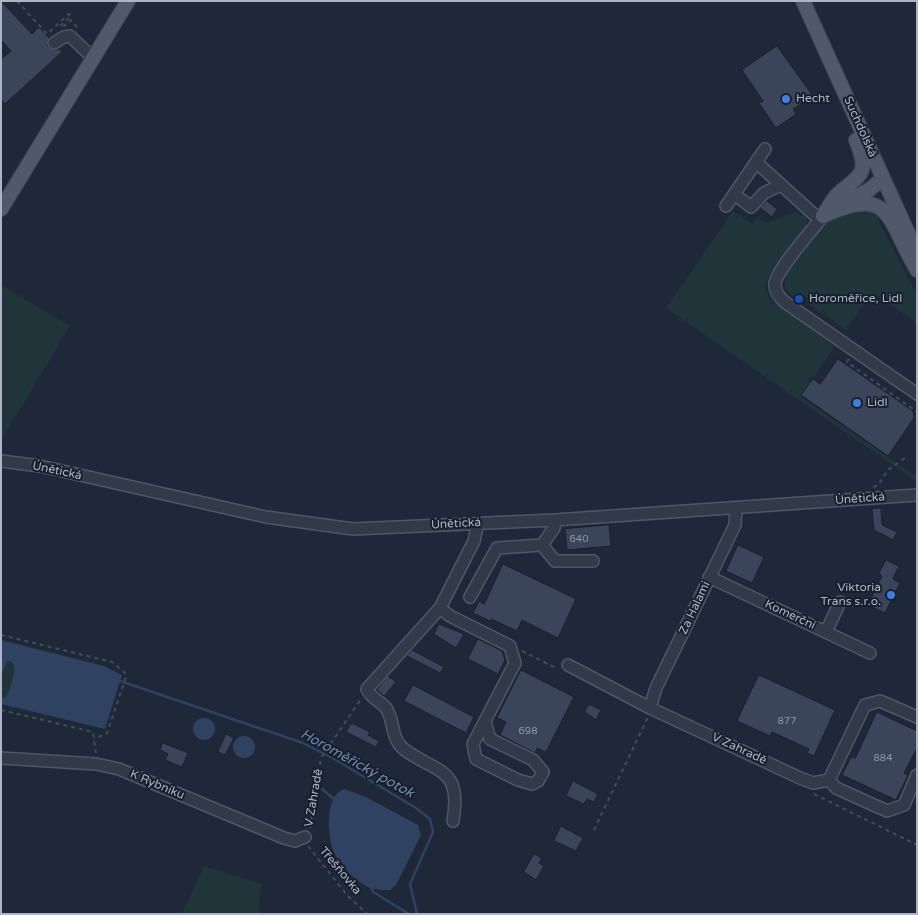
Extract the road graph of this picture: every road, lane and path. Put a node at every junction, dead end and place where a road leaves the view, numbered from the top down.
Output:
1 (18, 1) edge
2 (128, 1) edge
3 (803, 1) edge
4 (81, 32) dead end
5 (54, 38) junction
6 (94, 58) junction
7 (842, 87) junction
8 (765, 149) dead end
9 (756, 162) junction
10 (882, 179) junction
11 (853, 183) junction
12 (781, 185) junction
13 (734, 194) junction
14 (726, 206) dead end
15 (1, 209) edge
16 (825, 216) junction
17 (917, 253) edge
18 (917, 270) edge
19 (917, 394) edge
20 (905, 458) dead end
21 (1, 461) edge
22 (870, 488) dead end
23 (917, 495) edge
24 (736, 508) junction
25 (555, 520) junction
26 (478, 523) junction
27 (542, 544) junction
28 (593, 561) dead end
29 (709, 577) junction
30 (470, 597) dead end
31 (840, 602) dead end
32 (440, 608) junction
33 (826, 632) junction
34 (1, 635) edge
35 (510, 646) junction
36 (870, 652) dead end
37 (564, 667) joint
38 (367, 689) junction
39 (2, 697) edge
40 (1, 701) edge
41 (650, 708) junction
42 (1, 710) edge
43 (917, 717) edge
44 (485, 721) junction
45 (94, 739) junction
46 (1, 758) edge
47 (96, 764) junction
48 (917, 775) edge
49 (800, 778) junction
50 (829, 780) junction
51 (453, 821) dead end
52 (594, 830) dead end
53 (305, 837) junction
54 (917, 845) edge
55 (367, 914) edge

1 - 5 path
2 - 6 main road
3 - 7 main road, Suchdolská
4 - 5 path
5 - 6 street
6 - 15 main road
7 - 10 main road, Suchdolská
7 - 11 main road
8 - 9 street
9 - 12 street
9 - 13 street
10 - 11 main road
10 - 16 main road
10 - 17 main road, Suchdolská
11 - 16 main road
12 - 13 street
12 - 16 street
13 - 14 street
16 - 18 main road
16 - 19 street
20 - 22 path
21 - 26 street, Únětická
23 - 24 street, Únětická
24 - 25 street, Únětická
24 - 29 street, Za Halami
25 - 26 street, Únětická
25 - 27 street
26 - 32 street
27 - 28 street
27 - 30 street
29 - 33 street, Komerční
29 - 41 street, Za Halami
31 - 33 street
32 - 35 street
32 - 38 street
33 - 36 street, Komerční
34 - 45 path
35 - 37 path
35 - 44 street
37 - 41 street, V Zahradě
38 - 51 street
38 - 53 path, V Zahradě
39 - 40 path
41 - 49 street, V Zahradě
41 - 52 path
42 - 45 path
43 - 50 street
44 - 44 street
45 - 47 path
46 - 47 street, K Rybníku
47 - 53 street, K Rybníku
48 - 50 street
49 - 50 street, V Zahradě
49 - 54 path
53 - 55 path, Třešňovka

